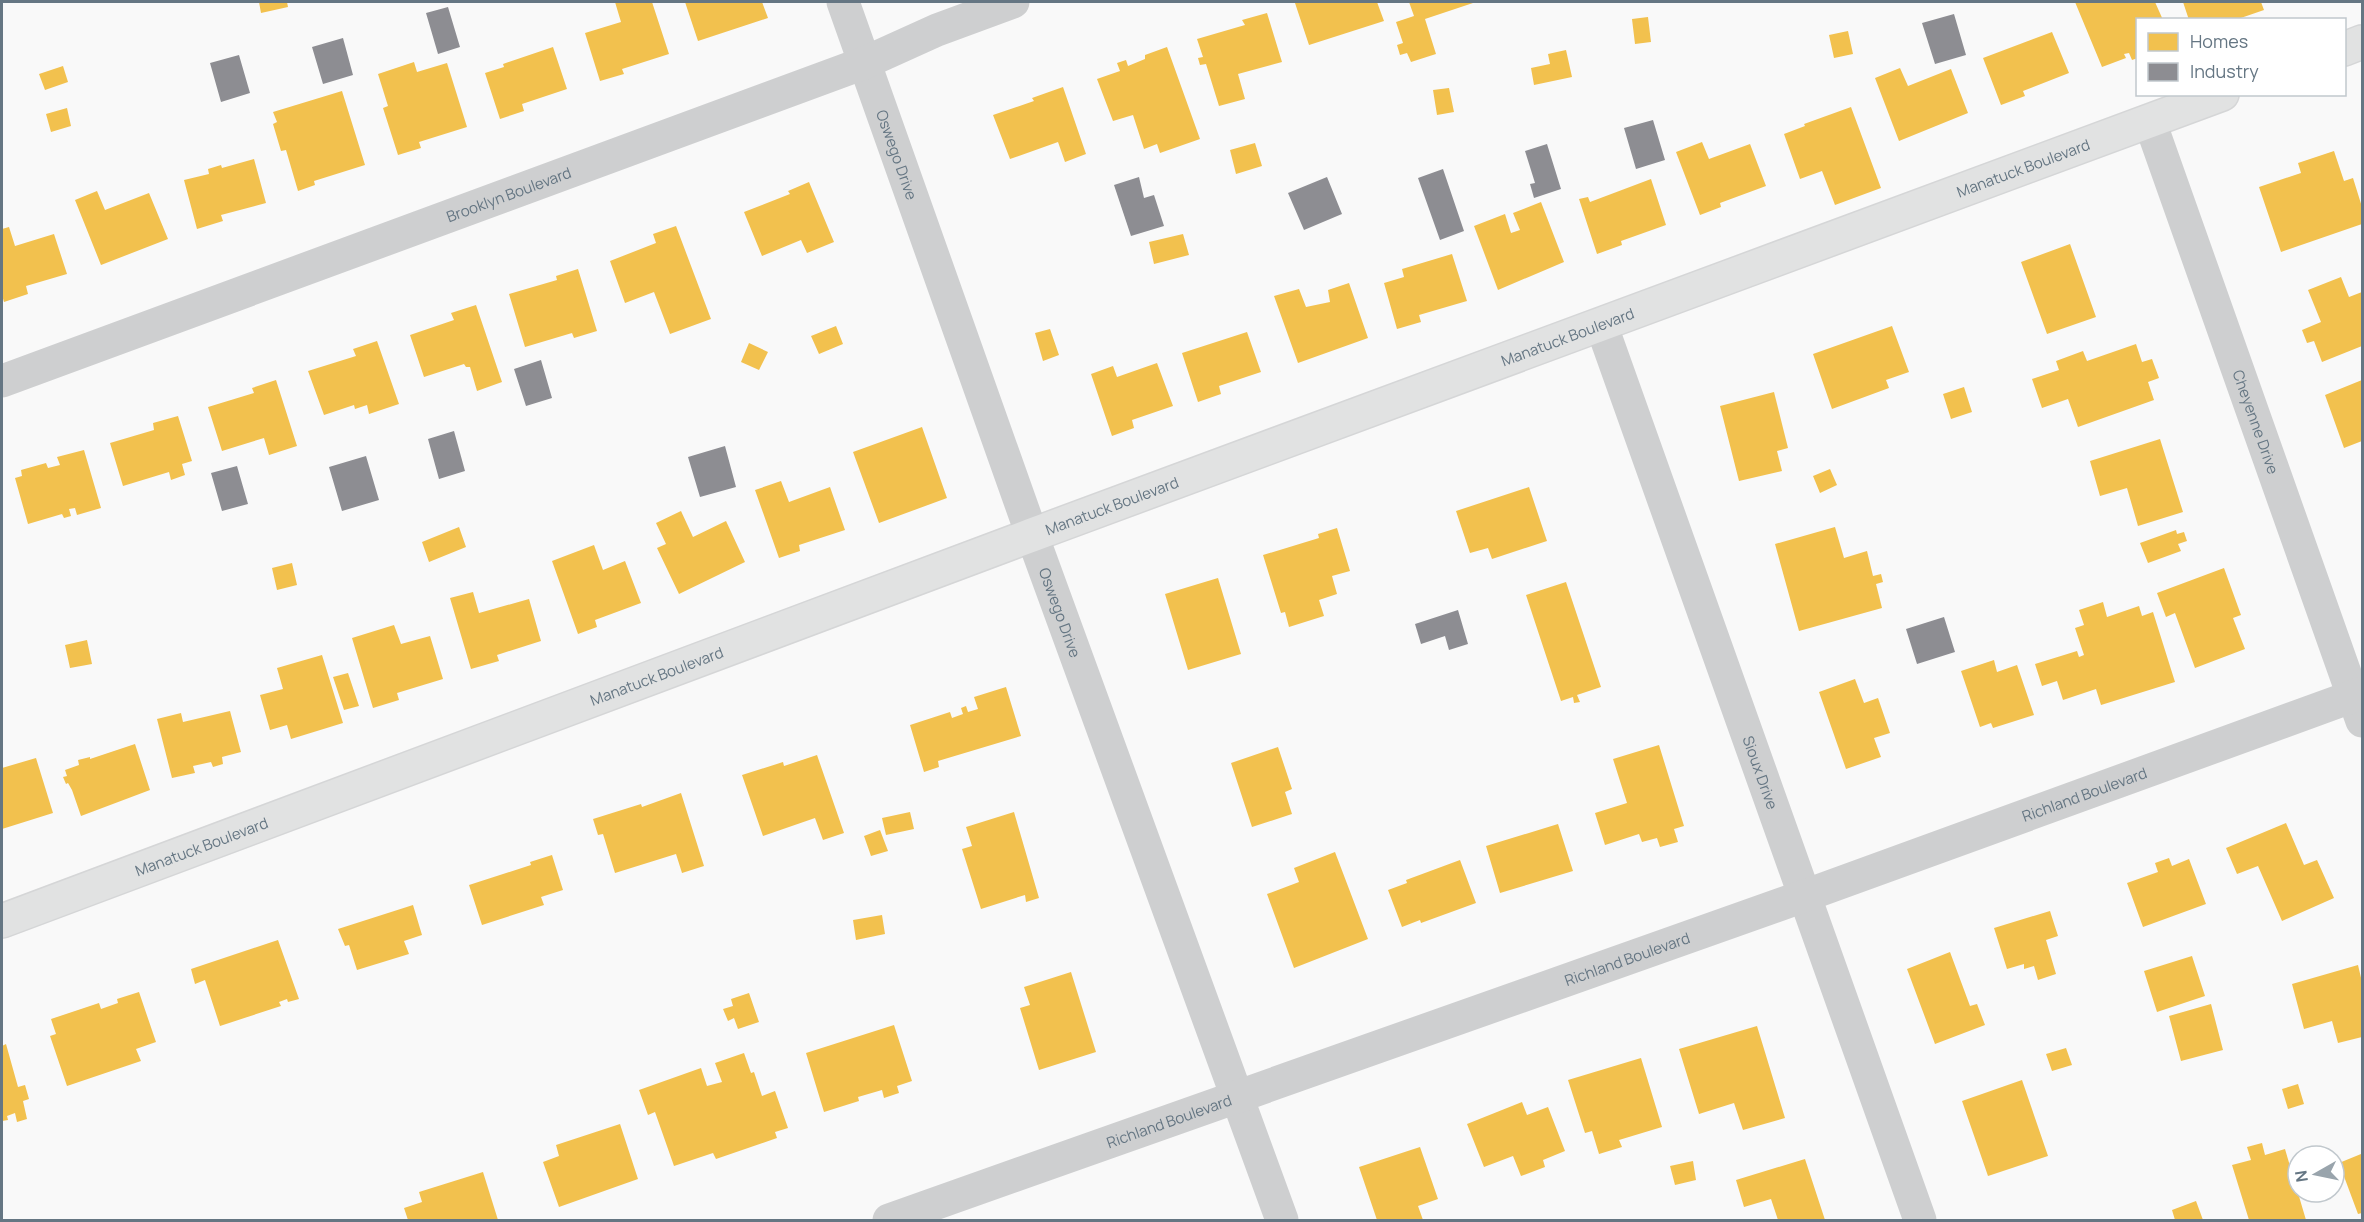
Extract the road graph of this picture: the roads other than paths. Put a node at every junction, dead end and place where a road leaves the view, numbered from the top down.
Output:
1 (843, 2) edge
2 (1013, 2) edge
3 (2362, 42) edge
4 (2346, 48) edge
5 (864, 63) junction
6 (2217, 96) edge
7 (2150, 122) junction
8 (1601, 324) junction
9 (2, 381) edge
10 (1032, 535) junction
11 (2360, 704) edge
12 (1804, 896) junction
13 (2, 921) edge
14 (1238, 1095) junction
15 (889, 1221) edge
16 (1282, 1221) edge
17 (1920, 1221) edge

1 - 5 street, Oswego Drive
2 - 5 street, Brooklyn Boulevard
3 - 4 street
5 - 9 street, Brooklyn Boulevard
5 - 10 street, Oswego Drive
6 - 7 street, Manatuck Boulevard
7 - 8 street, Manatuck Boulevard
7 - 11 street, Cheyenne Drive
8 - 10 street, Manatuck Boulevard
8 - 12 street, Sioux Drive
10 - 13 street, Manatuck Boulevard
10 - 14 street, Oswego Drive
11 - 12 street, Richland Boulevard
12 - 14 street, Richland Boulevard
12 - 17 street, Sioux Drive
14 - 15 street, Richland Boulevard
14 - 16 street, Oswego Drive

